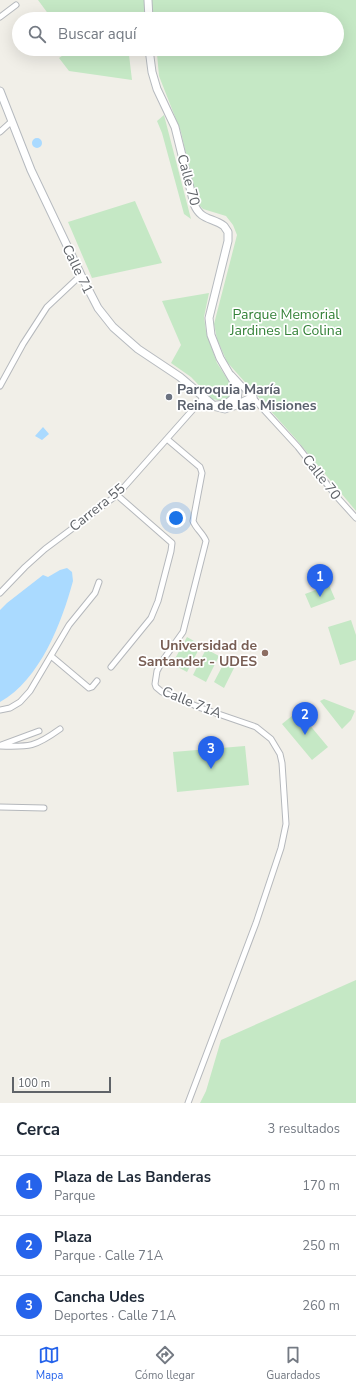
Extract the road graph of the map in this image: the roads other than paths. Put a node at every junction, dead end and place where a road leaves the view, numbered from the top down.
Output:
1 (148, 0) edge
2 (16, 6) dead end
3 (149, 12) edge
4 (0, 17) edge
5 (150, 56) edge
6 (0, 90) edge
7 (12, 121) junction
8 (0, 132) edge
9 (81, 275) junction
10 (224, 365) junction
11 (234, 382) junction
12 (0, 386) edge
13 (204, 397) junction
14 (253, 397) junction
15 (213, 404) junction
16 (230, 408) junction
17 (167, 439) junction
18 (117, 495) junction
19 (356, 518) edge
20 (99, 582) dead end
21 (0, 592) edge
22 (51, 656) junction
23 (111, 667) dead end
24 (97, 681) dead end
25 (0, 710) edge
26 (60, 729) dead end
27 (39, 731) dead end
28 (0, 746) edge
29 (0, 807) edge
30 (44, 808) dead end
31 (188, 1103) edge

1 - 3 street
2 - 4 street
5 - 10 street, Calle 70
6 - 7 street, Calle 71
7 - 8 street
7 - 9 street, Calle 71
9 - 12 street
9 - 13 street, Calle 71
10 - 11 street, Calle 70
10 - 14 street, Calle 70
11 - 15 street
11 - 16 street
13 - 15 street, Calle 71
13 - 17 street, Carrera 55
14 - 16 street
14 - 19 street, Calle 70
15 - 16 street, Calle 71
17 - 18 street, Carrera 55
17 - 31 street, Calle 71A
18 - 21 street, Carrera 55
18 - 23 street
20 - 22 street
22 - 24 street
22 - 25 street
26 - 28 street
27 - 28 street
29 - 30 street

